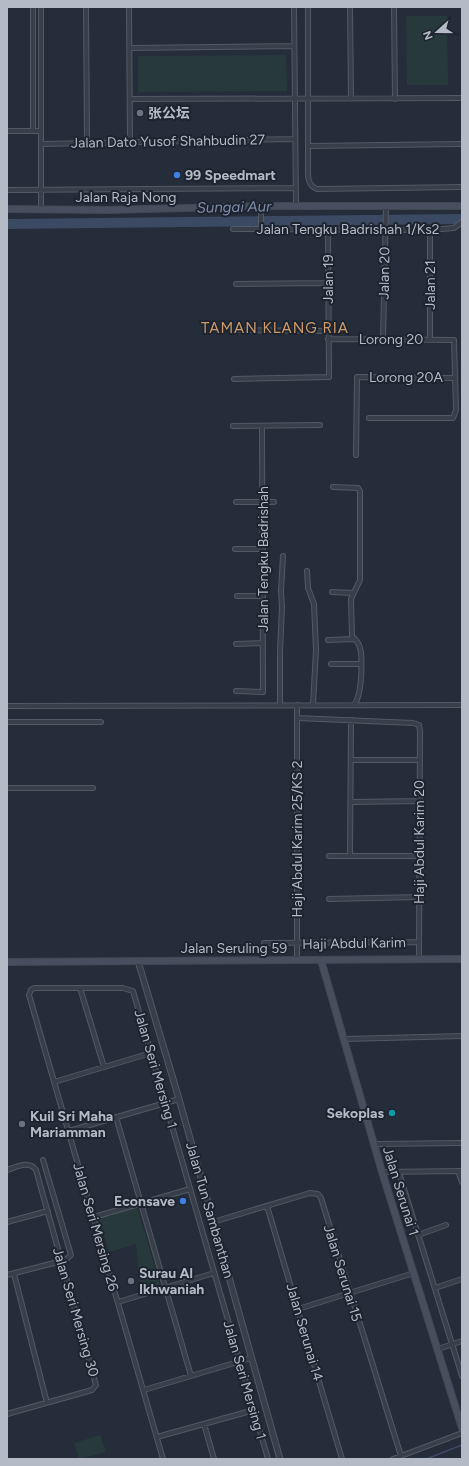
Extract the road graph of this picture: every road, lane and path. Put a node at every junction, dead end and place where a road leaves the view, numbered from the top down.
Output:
1 (33, 7) edge
2 (41, 7) edge
3 (86, 7) edge
4 (129, 7) edge
5 (294, 7) edge
6 (308, 7) edge
7 (350, 7) edge
8 (394, 7) edge
9 (294, 46) junction
10 (129, 48) junction
11 (295, 98) junction
12 (462, 98) edge
13 (130, 99) junction
14 (351, 99) junction
15 (395, 99) junction
16 (308, 100) junction
17 (7, 131) edge
18 (33, 131) junction
19 (41, 131) junction
20 (296, 139) junction
21 (130, 142) junction
22 (87, 143) junction
23 (41, 144) junction
24 (462, 144) edge
25 (308, 146) junction
26 (462, 187) edge
27 (296, 188) junction
28 (7, 190) edge
29 (41, 190) junction
30 (261, 206) junction
31 (296, 206) junction
32 (386, 206) junction
33 (462, 206) edge
34 (7, 209) edge
35 (41, 209) junction
36 (462, 222) edge
37 (233, 229) dead end
38 (261, 229) junction
39 (328, 229) junction
40 (385, 230) junction
41 (430, 230) junction
42 (328, 283) junction
43 (236, 284) dead end
44 (234, 330) dead end
45 (328, 331) junction
46 (328, 339) junction
47 (383, 339) junction
48 (430, 340) junction
49 (234, 378) dead end
50 (455, 378) junction
51 (369, 418) dead end
52 (320, 425) dead end
53 (233, 426) dead end
54 (262, 426) junction
55 (356, 456) dead end
56 (333, 487) dead end
57 (236, 502) dead end
58 (262, 502) junction
59 (274, 502) dead end
60 (235, 549) dead end
61 (262, 549) junction
62 (283, 556) dead end
63 (307, 571) dead end
64 (332, 592) dead end
65 (353, 592) junction
66 (237, 596) dead end
67 (263, 596) junction
68 (355, 639) junction
69 (328, 640) dead end
70 (236, 644) dead end
71 (263, 644) junction
72 (331, 664) dead end
73 (361, 664) junction
74 (236, 691) dead end
75 (297, 705) junction
76 (313, 705) junction
77 (354, 705) junction
78 (462, 705) edge
79 (7, 706) edge
80 (280, 706) junction
81 (297, 718) junction
82 (351, 720) junction
83 (7, 722) edge
84 (101, 722) dead end
85 (351, 760) junction
86 (420, 760) junction
87 (7, 788) edge
88 (93, 788) dead end
89 (420, 801) junction
90 (350, 802) junction
91 (330, 856) dead end
92 (350, 856) junction
93 (419, 856) junction
94 (419, 898) junction
95 (329, 899) dead end
96 (419, 942) junction
97 (264, 943) dead end
98 (297, 943) junction
99 (419, 959) junction
100 (462, 959) edge
101 (297, 960) junction
102 (321, 960) junction
103 (138, 961) junction
104 (7, 962) edge
105 (80, 988) junction
106 (29, 995) joint
107 (462, 1036) edge
108 (344, 1039) junction
109 (151, 1053) junction
110 (104, 1067) junction
111 (54, 1082) junction
112 (172, 1101) junction
113 (116, 1117) junction
114 (69, 1131) junction
115 (462, 1143) edge
116 (374, 1144) junction
117 (43, 1160) dead end
118 (7, 1170) edge
119 (460, 1171) edge
120 (382, 1172) junction
121 (399, 1173) junction
122 (462, 1182) edge
123 (190, 1189) junction
124 (141, 1204) junction
125 (267, 1206) junction
126 (48, 1211) junction
127 (94, 1217) junction
128 (7, 1222) edge
129 (213, 1222) junction
130 (446, 1225) dead end
131 (418, 1235) junction
132 (62, 1260) junction
133 (14, 1274) junction
134 (214, 1274) junction
135 (414, 1274) junction
136 (7, 1275) edge
137 (462, 1279) edge
138 (165, 1288) junction
139 (435, 1288) junction
140 (349, 1293) junction
141 (118, 1302) junction
142 (298, 1309) junction
143 (462, 1341) edge
144 (452, 1344) junction
145 (438, 1349) junction
146 (245, 1360) junction
147 (191, 1376) junction
148 (462, 1376) edge
149 (144, 1390) junction
150 (47, 1403) junction
151 (254, 1410) junction
152 (7, 1414) edge
153 (204, 1424) junction
154 (462, 1428) edge
155 (462, 1433) edge
156 (157, 1438) junction
157 (401, 1456) junction
158 (163, 1459) edge
159 (214, 1459) edge
160 (268, 1459) edge
161 (280, 1459) edge
162 (342, 1459) edge
163 (393, 1459) edge

1 - 18 street
2 - 19 street
3 - 22 street
4 - 10 street
5 - 9 street
6 - 16 street
7 - 14 street
8 - 15 street
9 - 10 street
9 - 11 street
10 - 13 street
11 - 13 street
11 - 16 street
11 - 20 street
12 - 15 street
13 - 21 street
14 - 15 street
14 - 16 street
16 - 25 street
17 - 18 street
18 - 19 street
19 - 23 street
20 - 21 street, Jalan Dato Yusof Shahbudin 27
20 - 27 street
21 - 22 street, Jalan Dato Yusof Shahbudin 27
22 - 23 street, Jalan Dato Yusof Shahbudin 27
23 - 29 street
24 - 25 street
25 - 26 street
27 - 29 street
27 - 31 street
28 - 29 street
29 - 35 street
30 - 31 main road, Jalan Raja Nong
30 - 35 main road, Jalan Raja Nong
30 - 38 street
31 - 32 main road, Jalan Raja Nong
32 - 33 main road, Jalan Raja Nong
32 - 40 street, Jalan 20
34 - 35 main road, Jalan Raja Nong
36 - 41 street, Jalan Tengku Badrishah 1/Ks2
37 - 38 street, Jalan Tengku Badrishah 1/Ks2
38 - 39 street, Jalan Tengku Badrishah 1/Ks2
39 - 40 street, Jalan Tengku Badrishah 1/Ks2
39 - 42 street, Jalan 19
40 - 41 street, Jalan Tengku Badrishah 1/Ks2
40 - 47 street, Jalan 20
41 - 48 street, Jalan 21
42 - 43 street
42 - 45 street, Jalan 19
44 - 45 street
45 - 46 street, Jalan 19
46 - 47 street, Lorong 20
46 - 49 street, Jalan 19
47 - 48 street, Lorong 20
48 - 50 street, Lorong 20
50 - 51 street
50 - 55 street, Lorong 20A
52 - 54 street
53 - 54 street
54 - 58 street, Jalan Tengku Badrishah
56 - 65 street
57 - 58 street
58 - 59 street
58 - 61 street, Jalan Tengku Badrishah
60 - 61 street
61 - 67 street, Jalan Tengku Badrishah
62 - 80 street
63 - 76 street
64 - 65 street
65 - 68 street
66 - 67 street
67 - 71 street, Jalan Tengku Badrishah
68 - 69 street
68 - 73 street
70 - 71 street
71 - 74 street, Jalan Tengku Badrishah
72 - 73 street
73 - 77 street
75 - 76 street
75 - 80 street
75 - 81 street, Haji Abdul Karim 25/KS 2
76 - 77 street
77 - 78 street
79 - 80 street
81 - 82 street
81 - 98 street, Haji Abdul Karim 25/KS 2
82 - 85 street
82 - 86 street, Haji Abdul Karim 20
83 - 84 street
85 - 86 street
85 - 90 street
86 - 89 street, Haji Abdul Karim 20
87 - 88 street
89 - 90 street
89 - 93 street, Haji Abdul Karim 20
90 - 92 street
91 - 92 street
92 - 93 street
93 - 94 street, Haji Abdul Karim 20
94 - 95 street
94 - 96 street, Haji Abdul Karim 20
96 - 98 street, Haji Abdul Karim
96 - 99 street, Haji Abdul Karim 20
97 - 98 street, Haji Abdul Karim
98 - 101 street, Haji Abdul Karim 25/KS 2
99 - 100 main road, Jalan Seruling 59
99 - 102 main road, Jalan Seruling 59
101 - 102 main road, Jalan Seruling 59
101 - 103 main road, Jalan Seruling 59
102 - 108 main road, Jalan Serunai 1
103 - 104 main road, Jalan Seruling 59
103 - 112 street, Jalan Tun Sambanthan
105 - 106 street, Jalan Seri Mersing 1
105 - 109 street, Jalan Seri Mersing 1
105 - 110 street
106 - 111 street, Jalan Seri Mersing 26
107 - 108 street
108 - 116 main road, Jalan Serunai 1
109 - 110 street
109 - 112 street, Jalan Seri Mersing 1
110 - 111 street
111 - 114 street, Jalan Seri Mersing 26
112 - 113 street
112 - 123 street, Jalan Seri Mersing 1
112 - 129 street, Jalan Tun Sambanthan
113 - 114 street
113 - 124 street
114 - 127 street, Jalan Seri Mersing 26
115 - 116 street
116 - 120 main road, Jalan Serunai 1
117 - 132 street
118 - 126 street, Jalan Seri Mersing 30
119 - 121 street
119 - 122 street
120 - 121 street
120 - 135 main road, Jalan Serunai 1
121 - 131 street
123 - 124 street
123 - 134 street, Jalan Seri Mersing 1
124 - 127 street
124 - 138 street
125 - 129 street, Jalan Serunai 15
125 - 140 street, Jalan Serunai 15
125 - 142 street, Jalan Serunai 14
126 - 128 street
126 - 132 street, Jalan Seri Mersing 30
127 - 141 street, Jalan Seri Mersing 26
129 - 146 street, Jalan Tun Sambanthan
130 - 131 street
131 - 139 street
132 - 133 street
132 - 150 street, Jalan Seri Mersing 30
133 - 136 street
133 - 150 street
134 - 138 street
134 - 146 street, Jalan Seri Mersing 1
135 - 140 street
135 - 145 main road, Jalan Serunai 1
137 - 139 street
138 - 141 street
138 - 147 street
139 - 144 street
140 - 142 street
140 - 157 street, Jalan Serunai 15
141 - 149 street, Jalan Seri Mersing 26
142 - 162 street, Jalan Serunai 14
143 - 144 street
144 - 145 street
144 - 148 street
145 - 154 main road, Jalan Serunai 1
146 - 147 street
146 - 151 street, Jalan Seri Mersing 1
146 - 161 street, Jalan Tun Sambanthan
147 - 149 street
149 - 156 street, Jalan Seri Mersing 26
150 - 152 street, Jalan Seri Mersing 30
151 - 153 street
151 - 160 street, Jalan Seri Mersing 1
153 - 156 street
153 - 159 street
155 - 157 street
156 - 158 street, Jalan Seri Mersing 26
157 - 163 street

